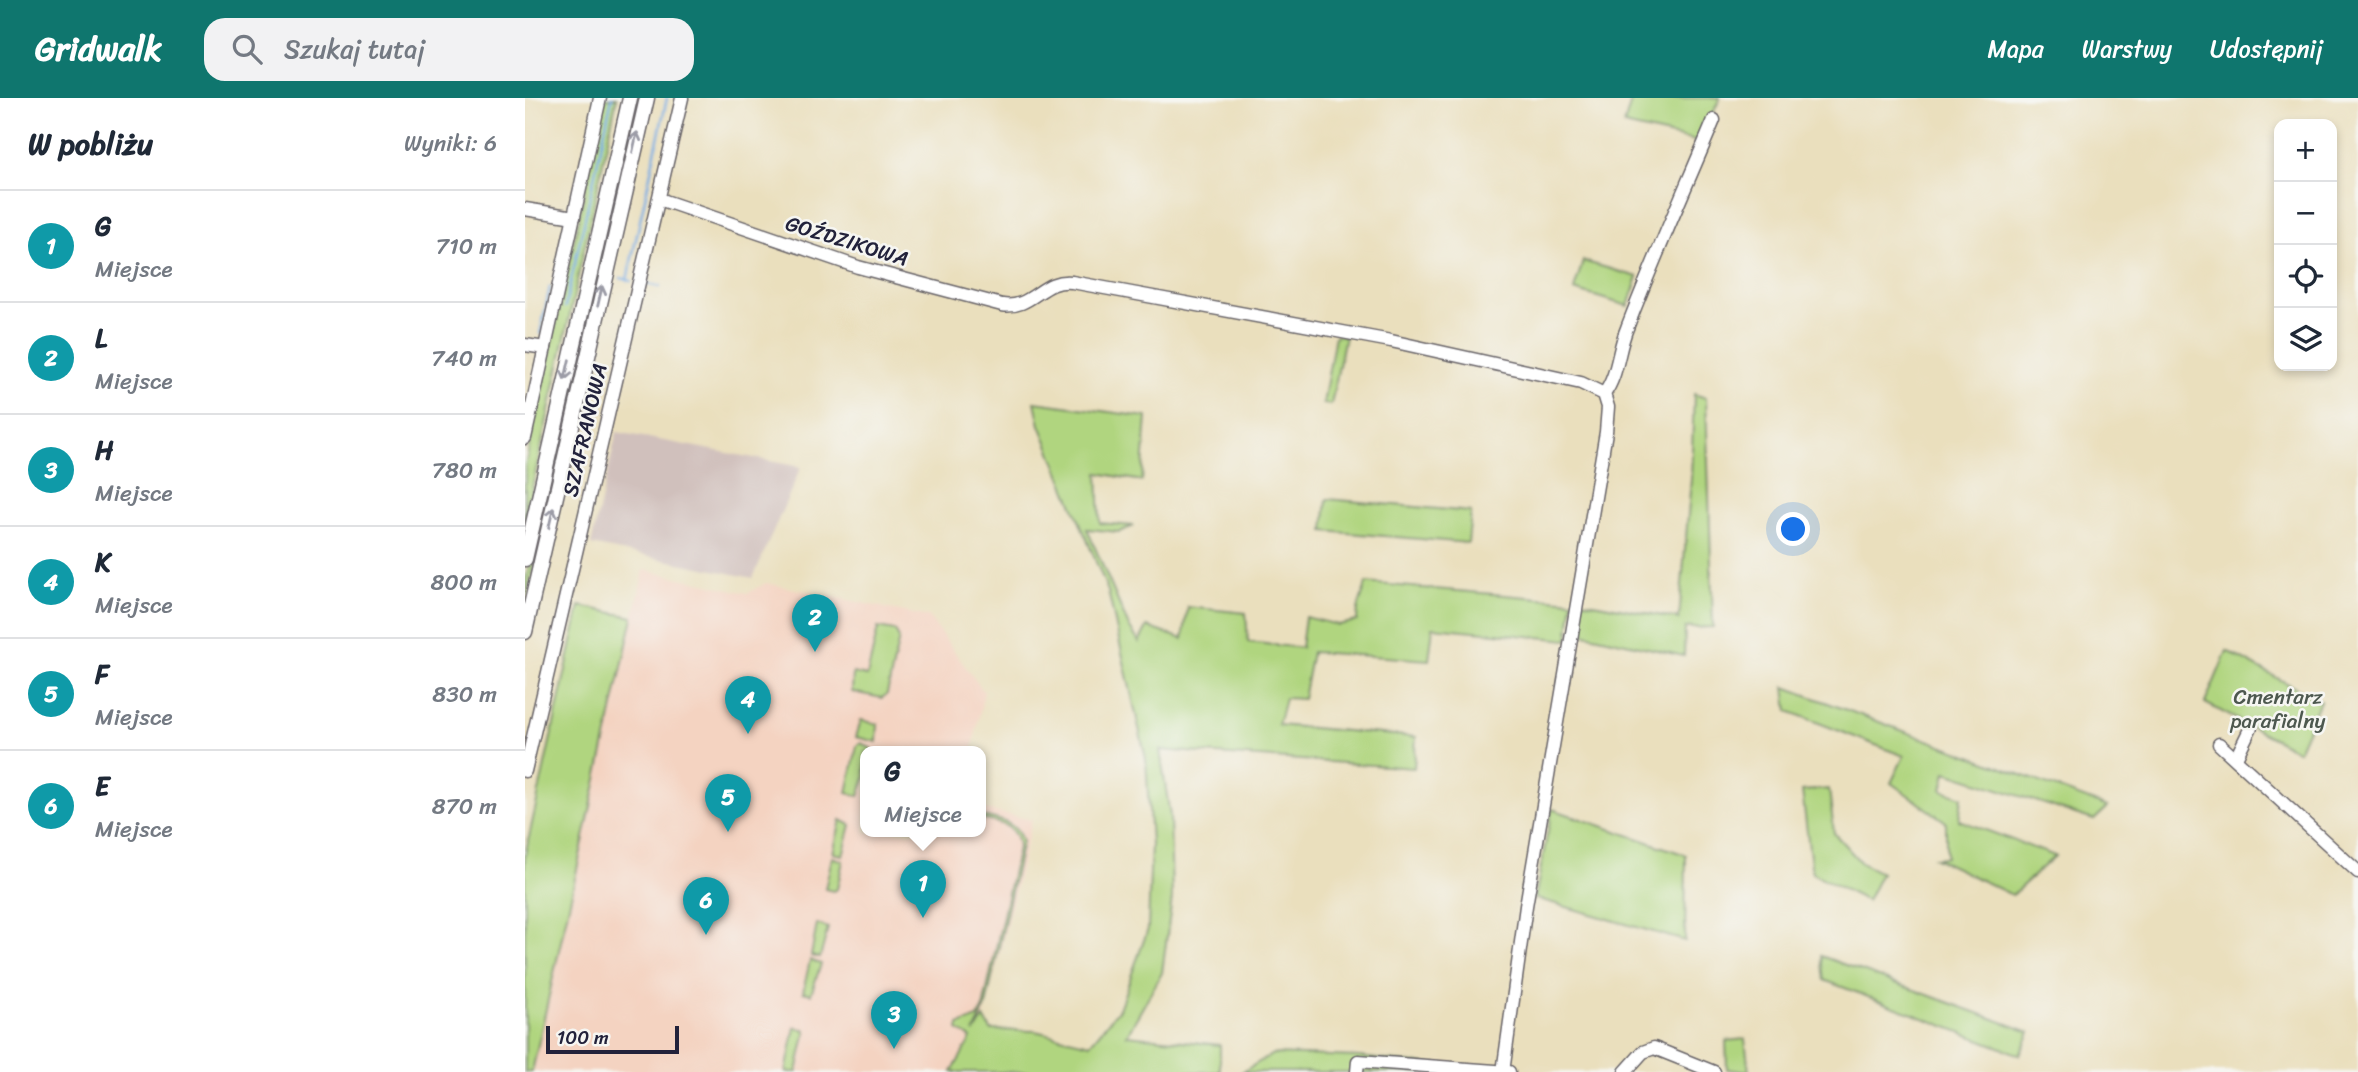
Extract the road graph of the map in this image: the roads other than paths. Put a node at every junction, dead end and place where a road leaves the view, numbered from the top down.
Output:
1 (600, 98) edge
2 (630, 98) edge
3 (647, 98) edge
4 (682, 98) edge
5 (1714, 120) dead end
6 (659, 199) junction
7 (525, 209) edge
8 (573, 217) junction
9 (525, 345) edge
10 (545, 348) junction
11 (1604, 394) junction
12 (525, 438) edge
13 (525, 559) edge
14 (525, 632) edge
15 (2252, 727) dead end
16 (2219, 744) dead end
17 (2236, 758) junction
18 (525, 771) edge
19 (2358, 872) edge
20 (1357, 1072) edge
21 (1505, 1072) edge
22 (1625, 1072) edge
23 (1714, 1072) edge

1 - 8 street
2 -> 13 main road
14 -> 3 main road
4 - 6 street, SZAFRANOWA
5 - 11 street
6 - 11 street, GOŹDZIKOWA
6 - 18 street, SZAFRANOWA
7 - 8 street
8 - 10 street
9 - 10 street
10 - 12 street
11 - 21 street
15 - 17 street
16 - 17 street
17 - 19 street
20 - 21 street
22 - 23 street

